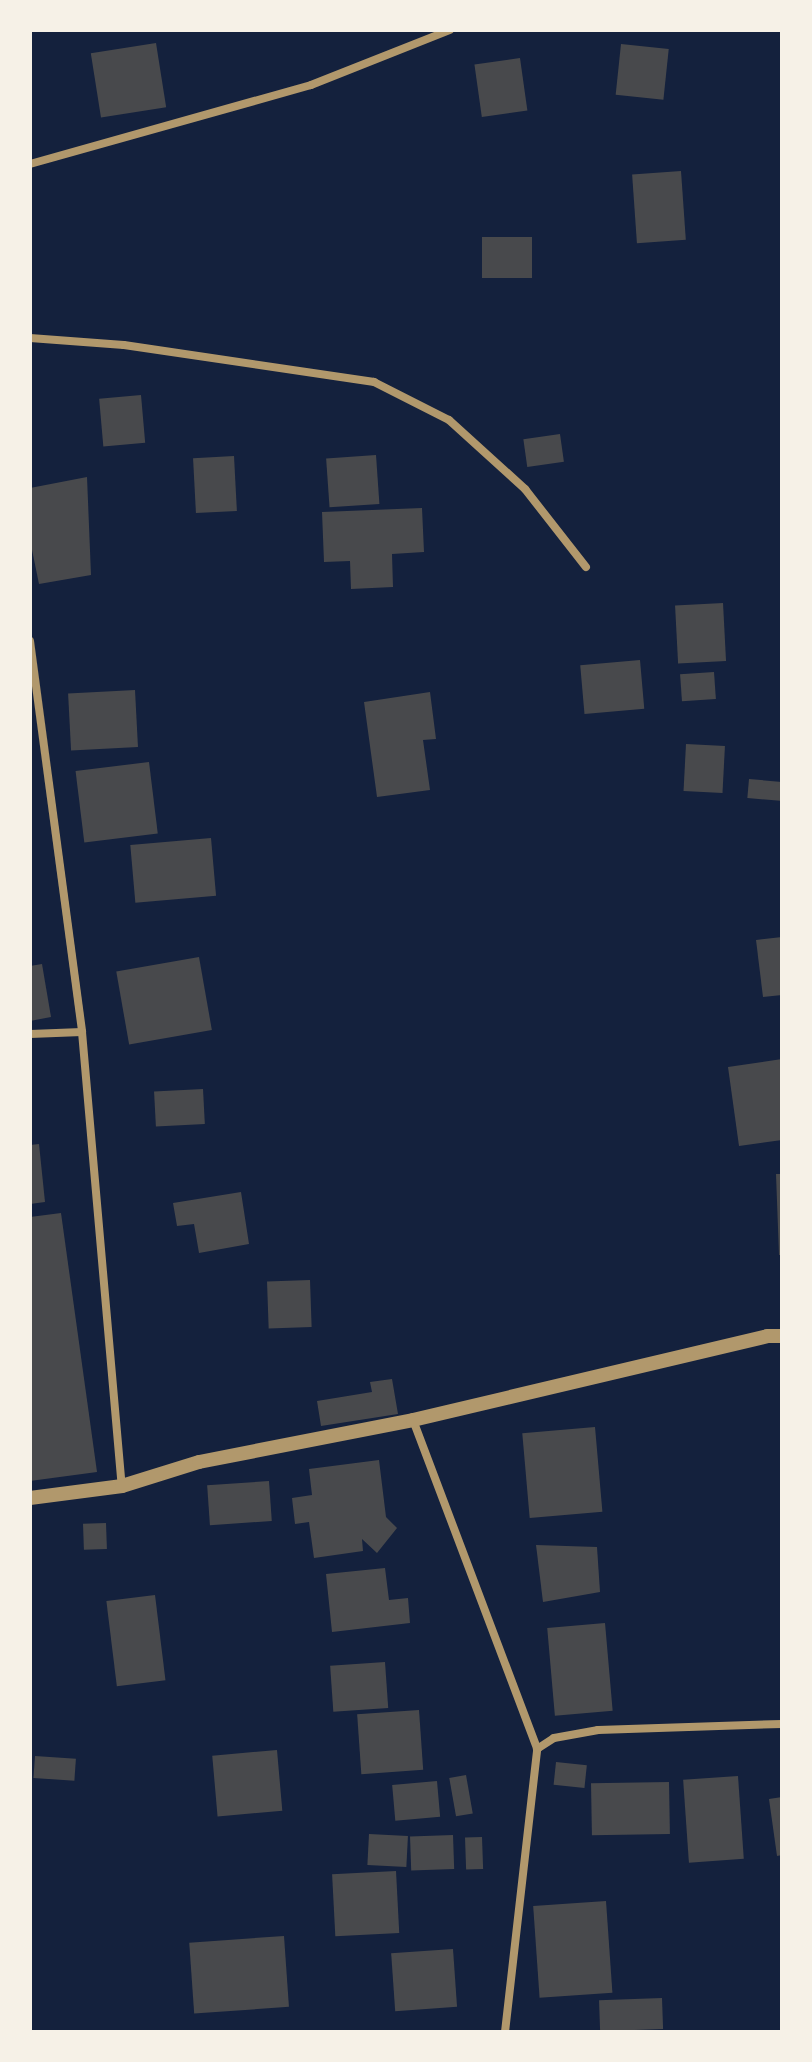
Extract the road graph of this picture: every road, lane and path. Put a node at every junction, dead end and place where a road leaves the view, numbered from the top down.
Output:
1 (450, 30) edge
2 (30, 164) edge
3 (30, 338) edge
4 (586, 567) dead end
5 (30, 641) edge
6 (34, 694) edge
7 (82, 1032) junction
8 (30, 1034) edge
9 (782, 1336) edge
10 (413, 1420) junction
11 (122, 1486) junction
12 (30, 1498) edge
13 (782, 1724) edge
14 (537, 1749) junction
15 (505, 2032) edge

1 - 2 street
3 - 4 street
5 - 6 street
6 - 7 street
7 - 8 street
7 - 11 street
9 - 10 street
10 - 11 street
10 - 14 street
11 - 12 street
13 - 14 street
14 - 15 street

